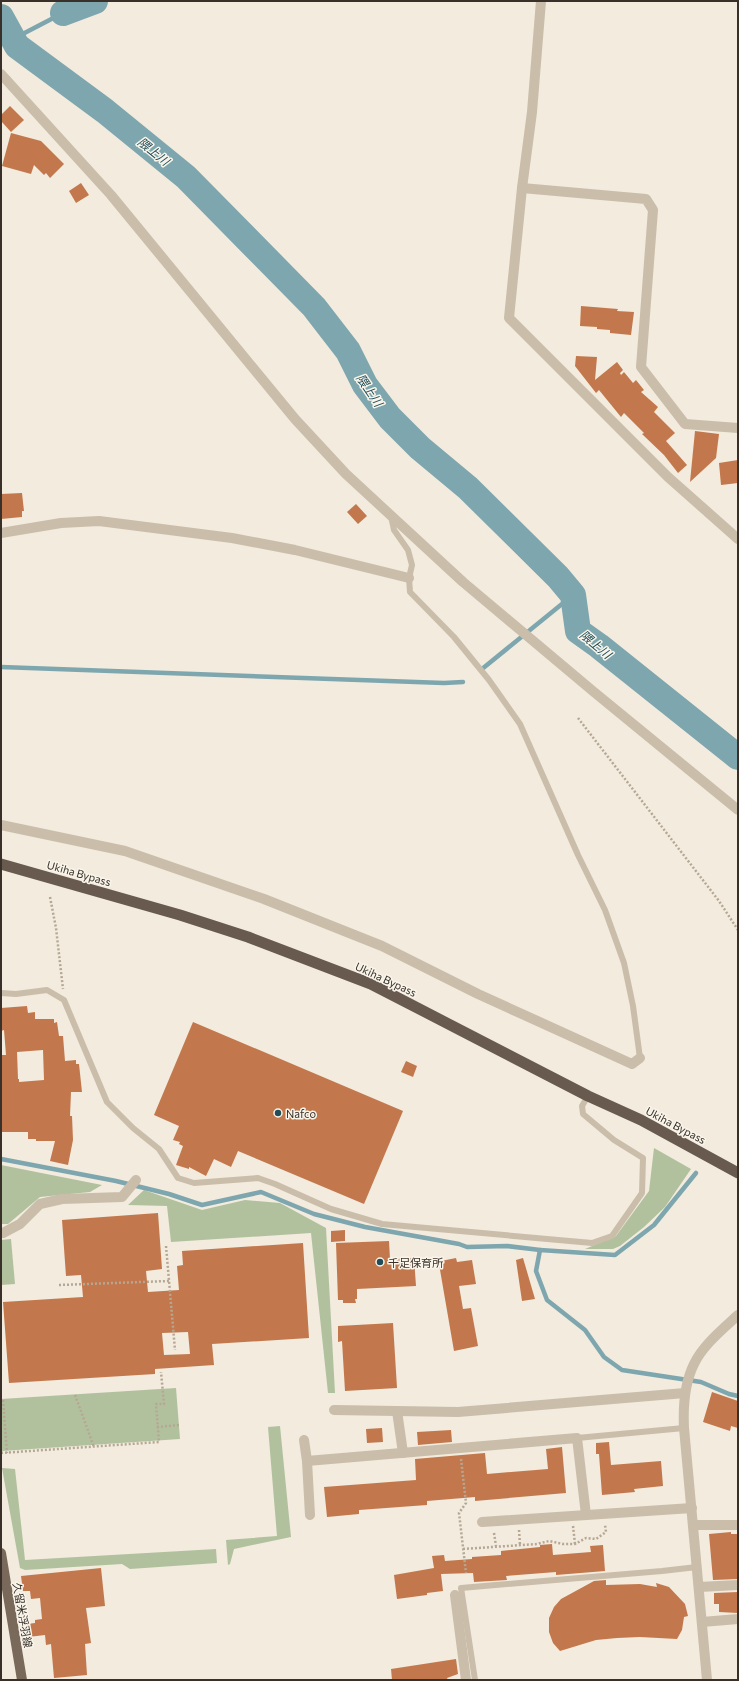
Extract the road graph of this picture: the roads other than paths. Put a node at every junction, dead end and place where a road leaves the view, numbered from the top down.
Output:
1 (540, 1) edge
2 (1, 74) edge
3 (522, 188) junction
4 (738, 428) edge
5 (391, 516) junction
6 (1, 532) edge
7 (738, 539) edge
8 (409, 578) junction
9 (738, 810) edge
10 (1, 825) edge
11 (1, 864) edge
12 (1, 993) edge
13 (640, 1058) joint
14 (588, 1096) junction
15 (738, 1173) edge
16 (136, 1180) dead end
17 (1, 1233) edge
18 (738, 1315) edge
19 (685, 1393) junction
20 (334, 1410) dead end
21 (397, 1411) junction
22 (684, 1428) junction
23 (577, 1438) junction
24 (304, 1440) dead end
25 (403, 1453) junction
26 (307, 1461) junction
27 (692, 1508) junction
28 (310, 1515) dead end
29 (586, 1515) junction
30 (482, 1522) dead end
31 (694, 1525) junction
32 (738, 1526) edge
33 (1, 1554) edge
34 (697, 1567) junction
35 (738, 1586) edge
36 (699, 1588) junction
37 (455, 1595) dead end
38 (738, 1620) edge
39 (702, 1622) junction
40 (22, 1680) edge
41 (466, 1680) edge
42 (475, 1680) edge
43 (707, 1680) edge

1 - 3 street
2 - 5 street
3 - 4 street
3 - 7 street
5 - 8 lane
5 - 9 street
6 - 8 street
8 - 13 lane
10 - 13 street
11 - 14 highway, Ukiha Bypass
12 - 14 lane
14 - 15 highway, Ukiha Bypass
16 - 17 street
18 - 19 street
19 - 21 street
19 - 22 street
20 - 21 street
21 - 25 street
22 - 23 lane
22 - 27 street
23 - 25 street
23 - 29 street
24 - 26 street
25 - 26 street
26 - 28 street
27 - 29 street
27 - 31 street
29 - 30 street
31 - 32 street
31 - 34 street
33 - 40 main road, 久留米浮羽線
34 - 36 street
34 - 42 lane
35 - 36 street
36 - 39 street
37 - 41 street
38 - 39 street
39 - 43 street

